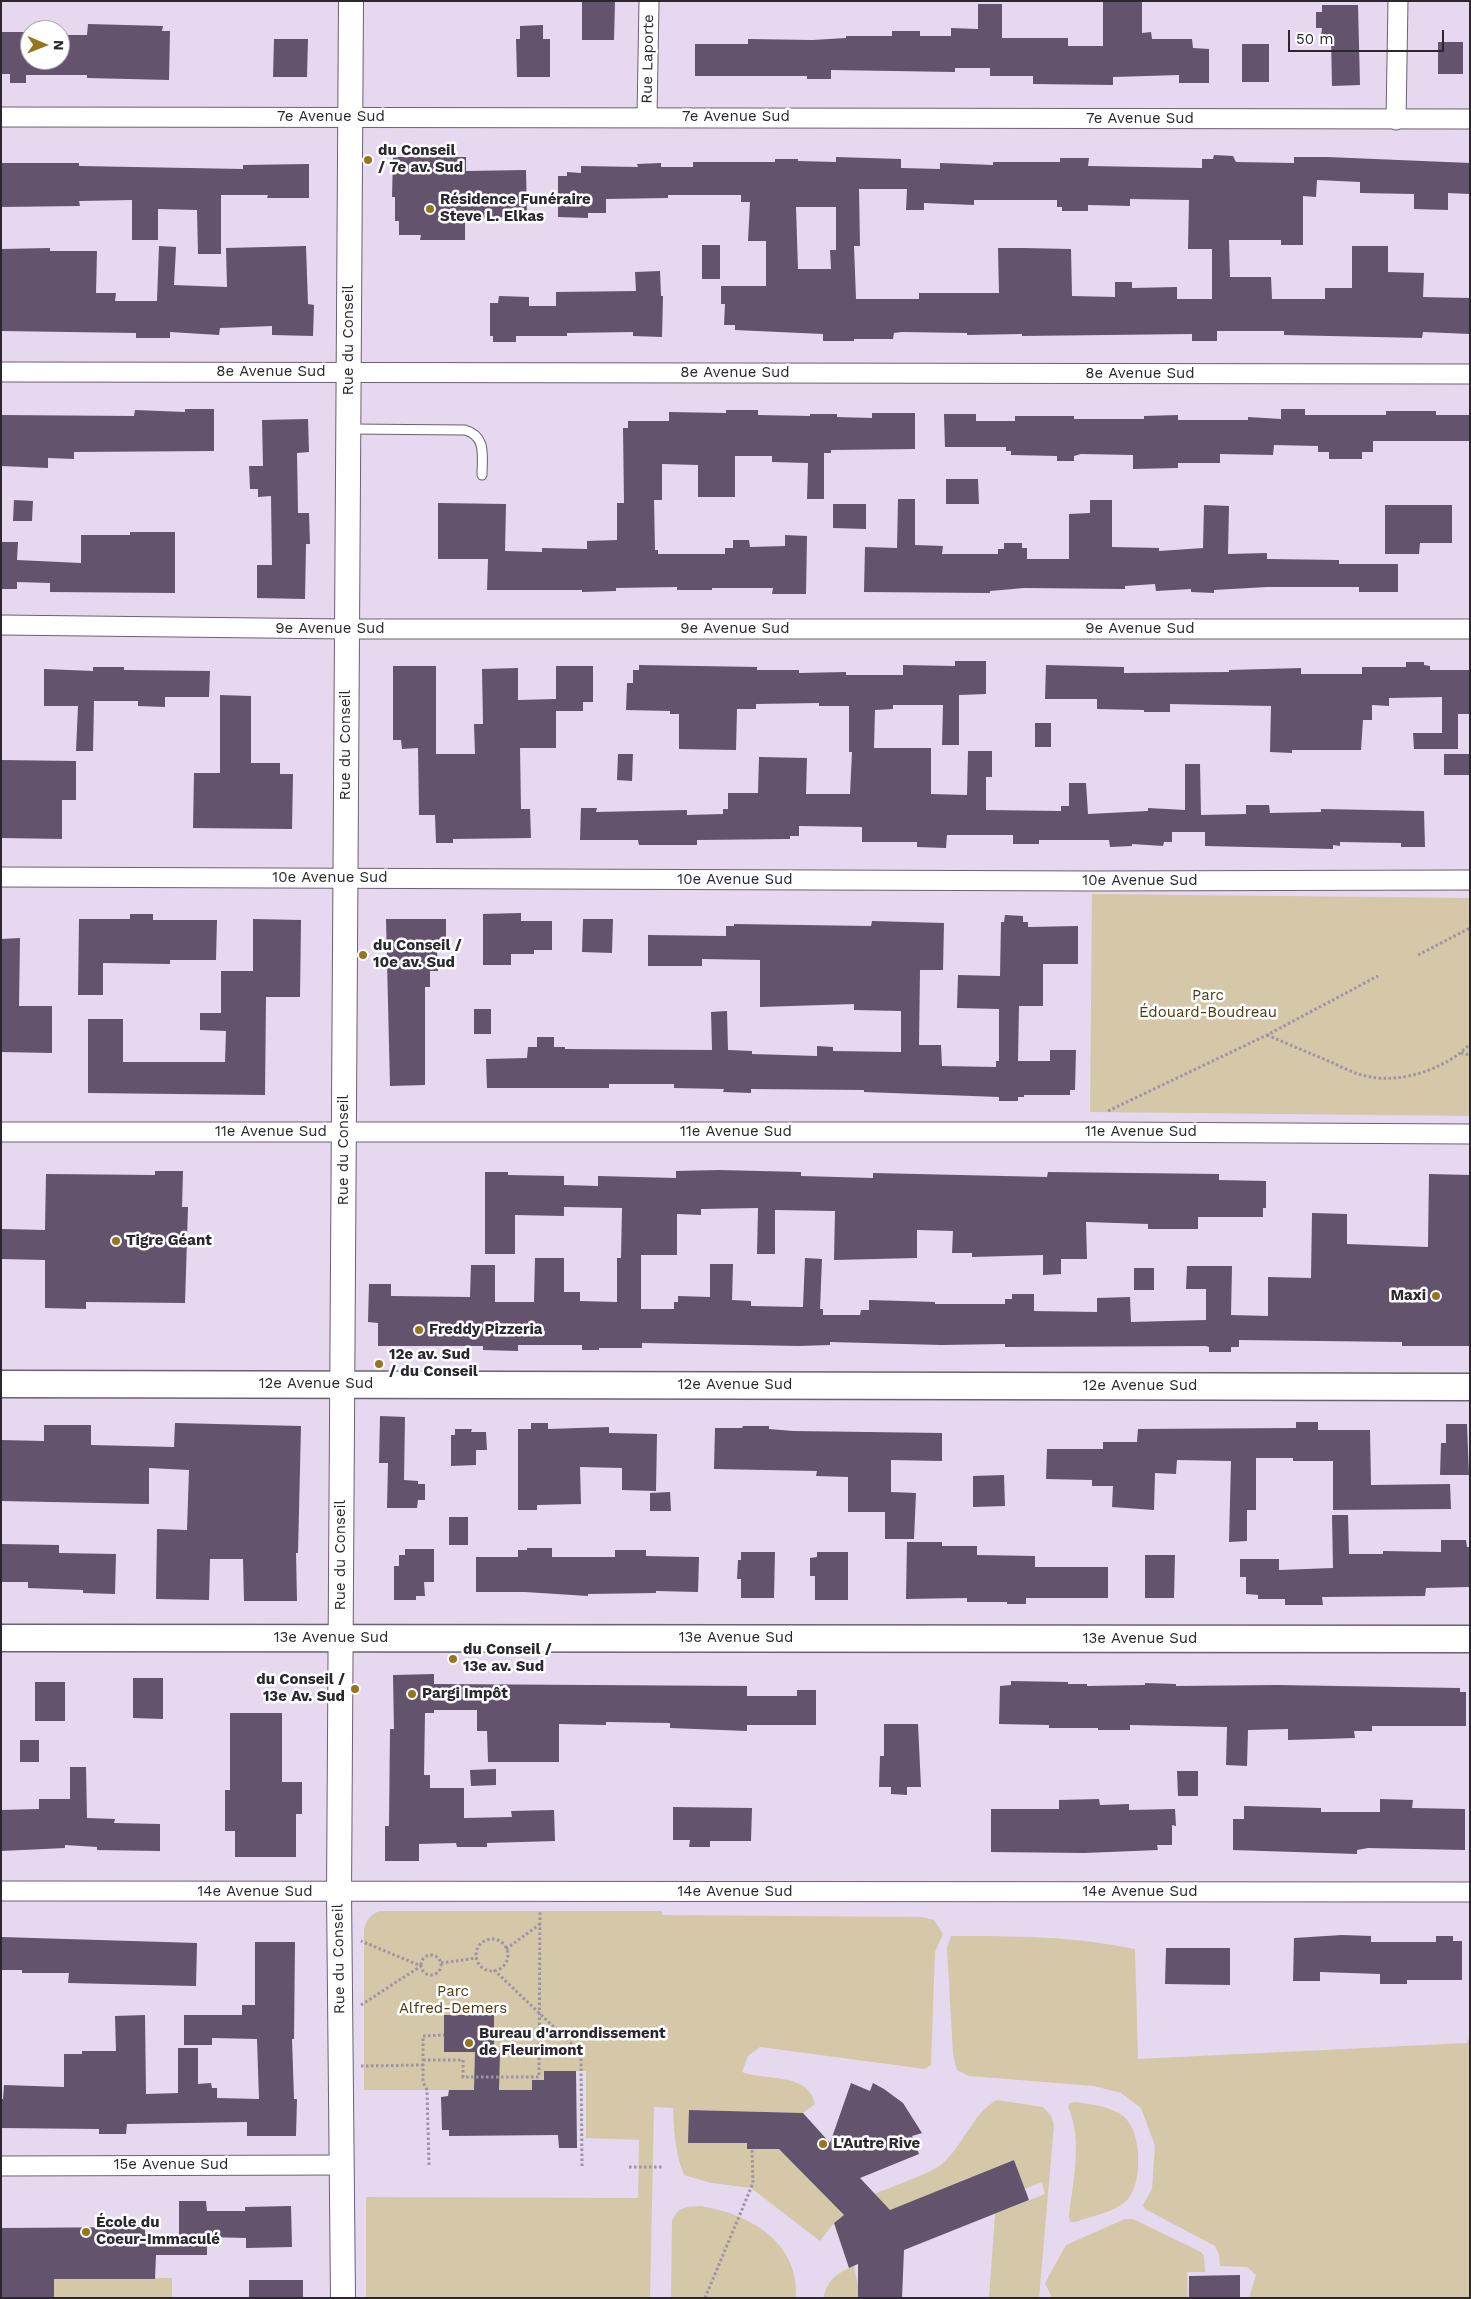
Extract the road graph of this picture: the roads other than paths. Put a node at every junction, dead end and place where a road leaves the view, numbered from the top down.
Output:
1 (351, 1) edge
2 (649, 1) edge
3 (1398, 1) edge
4 (351, 117) junction
5 (647, 117) junction
6 (1, 118) edge
7 (1470, 119) edge
8 (1396, 120) junction
9 (1, 372) edge
10 (349, 373) junction
11 (1470, 374) edge
12 (349, 429) junction
13 (482, 475) dead end
14 (1, 625) edge
15 (347, 629) junction
16 (1470, 629) edge
17 (1, 876) edge
18 (346, 878) junction
19 (1470, 880) edge
20 (1, 1132) edge
21 (344, 1132) junction
22 (1470, 1134) edge
23 (1, 1384) edge
24 (342, 1384) junction
25 (1470, 1387) edge
26 (1, 1638) edge
27 (340, 1638) junction
28 (1470, 1639) edge
29 (1, 1890) edge
30 (338, 1892) junction
31 (1470, 1892) edge
32 (341, 2165) junction
33 (1, 2166) edge
34 (343, 2298) edge

1 - 4 street, Rue du Conseil
2 - 5 street, Rue Laporte
3 - 8 street
4 - 5 street, 7e Avenue Sud
4 - 6 street, 7e Avenue Sud
4 - 10 street, Rue du Conseil
5 - 8 street, 7e Avenue Sud
7 - 8 street, 7e Avenue Sud
9 - 10 street, 8e Avenue Sud
10 - 11 street, 8e Avenue Sud
10 - 12 street, Rue du Conseil
12 - 13 lane
12 - 15 street, Rue du Conseil
14 - 15 street, 9e Avenue Sud
15 - 16 street, 9e Avenue Sud
15 - 18 street, Rue du Conseil
17 - 18 street, 10e Avenue Sud
18 - 19 street, 10e Avenue Sud
18 - 21 street, Rue du Conseil
20 - 21 street, 11e Avenue Sud
21 - 22 street, 11e Avenue Sud
21 - 24 street, Rue du Conseil
23 - 24 main road, 12e Avenue Sud
24 - 25 main road, 12e Avenue Sud
24 - 27 street, Rue du Conseil
26 - 27 main road, 13e Avenue Sud
27 - 28 main road, 13e Avenue Sud
27 - 30 street, Rue du Conseil
29 - 30 street, 14e Avenue Sud
30 - 31 street, 14e Avenue Sud
30 - 32 street, Rue du Conseil
32 - 33 street, 15e Avenue Sud
32 - 34 street, Rue du Conseil

